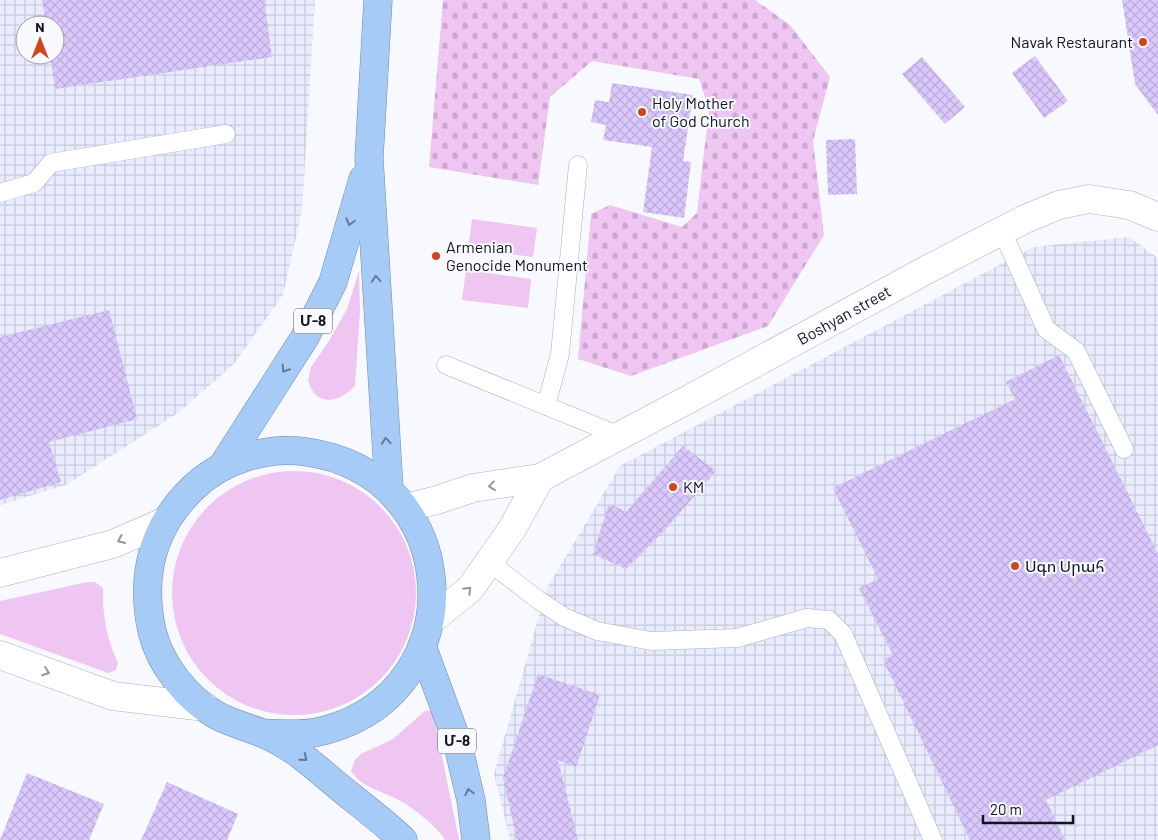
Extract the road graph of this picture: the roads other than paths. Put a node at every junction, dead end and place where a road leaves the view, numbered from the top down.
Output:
1 (378, 0) edge
2 (226, 134) dead end
3 (368, 158) junction
4 (578, 165) dead end
5 (0, 193) edge
6 (1158, 217) edge
7 (1002, 231) junction
8 (446, 365) dead end
9 (546, 406) junction
10 (620, 436) junction
11 (1124, 449) dead end
12 (222, 467) junction
13 (540, 478) junction
14 (397, 499) junction
15 (166, 521) junction
16 (489, 562) junction
17 (0, 573) edge
18 (426, 633) junction
19 (0, 655) edge
20 (205, 707) junction
21 (262, 733) junction
22 (403, 840) edge
23 (476, 840) edge
24 (933, 840) edge

1 - 3 highway, Մ-8
2 - 5 lane
3 -> 12 highway, Մ-8
14 -> 3 highway, Մ-8
4 - 9 lane
6 - 7 street, Boshyan street
7 - 10 street, Boshyan street
7 - 11 lane
8 - 9 lane
9 - 10 lane
10 - 13 street, Boshyan street
12 - 14 highway
12 - 15 highway
13 -> 14 street, Boshyan street
13 - 16 street
14 - 18 highway
15 -> 17 street
15 - 20 highway
18 -> 16 street
16 - 24 lane
18 - 21 highway
23 -> 18 highway, Մ-8
19 -> 20 street
20 - 21 highway
21 -> 22 highway

